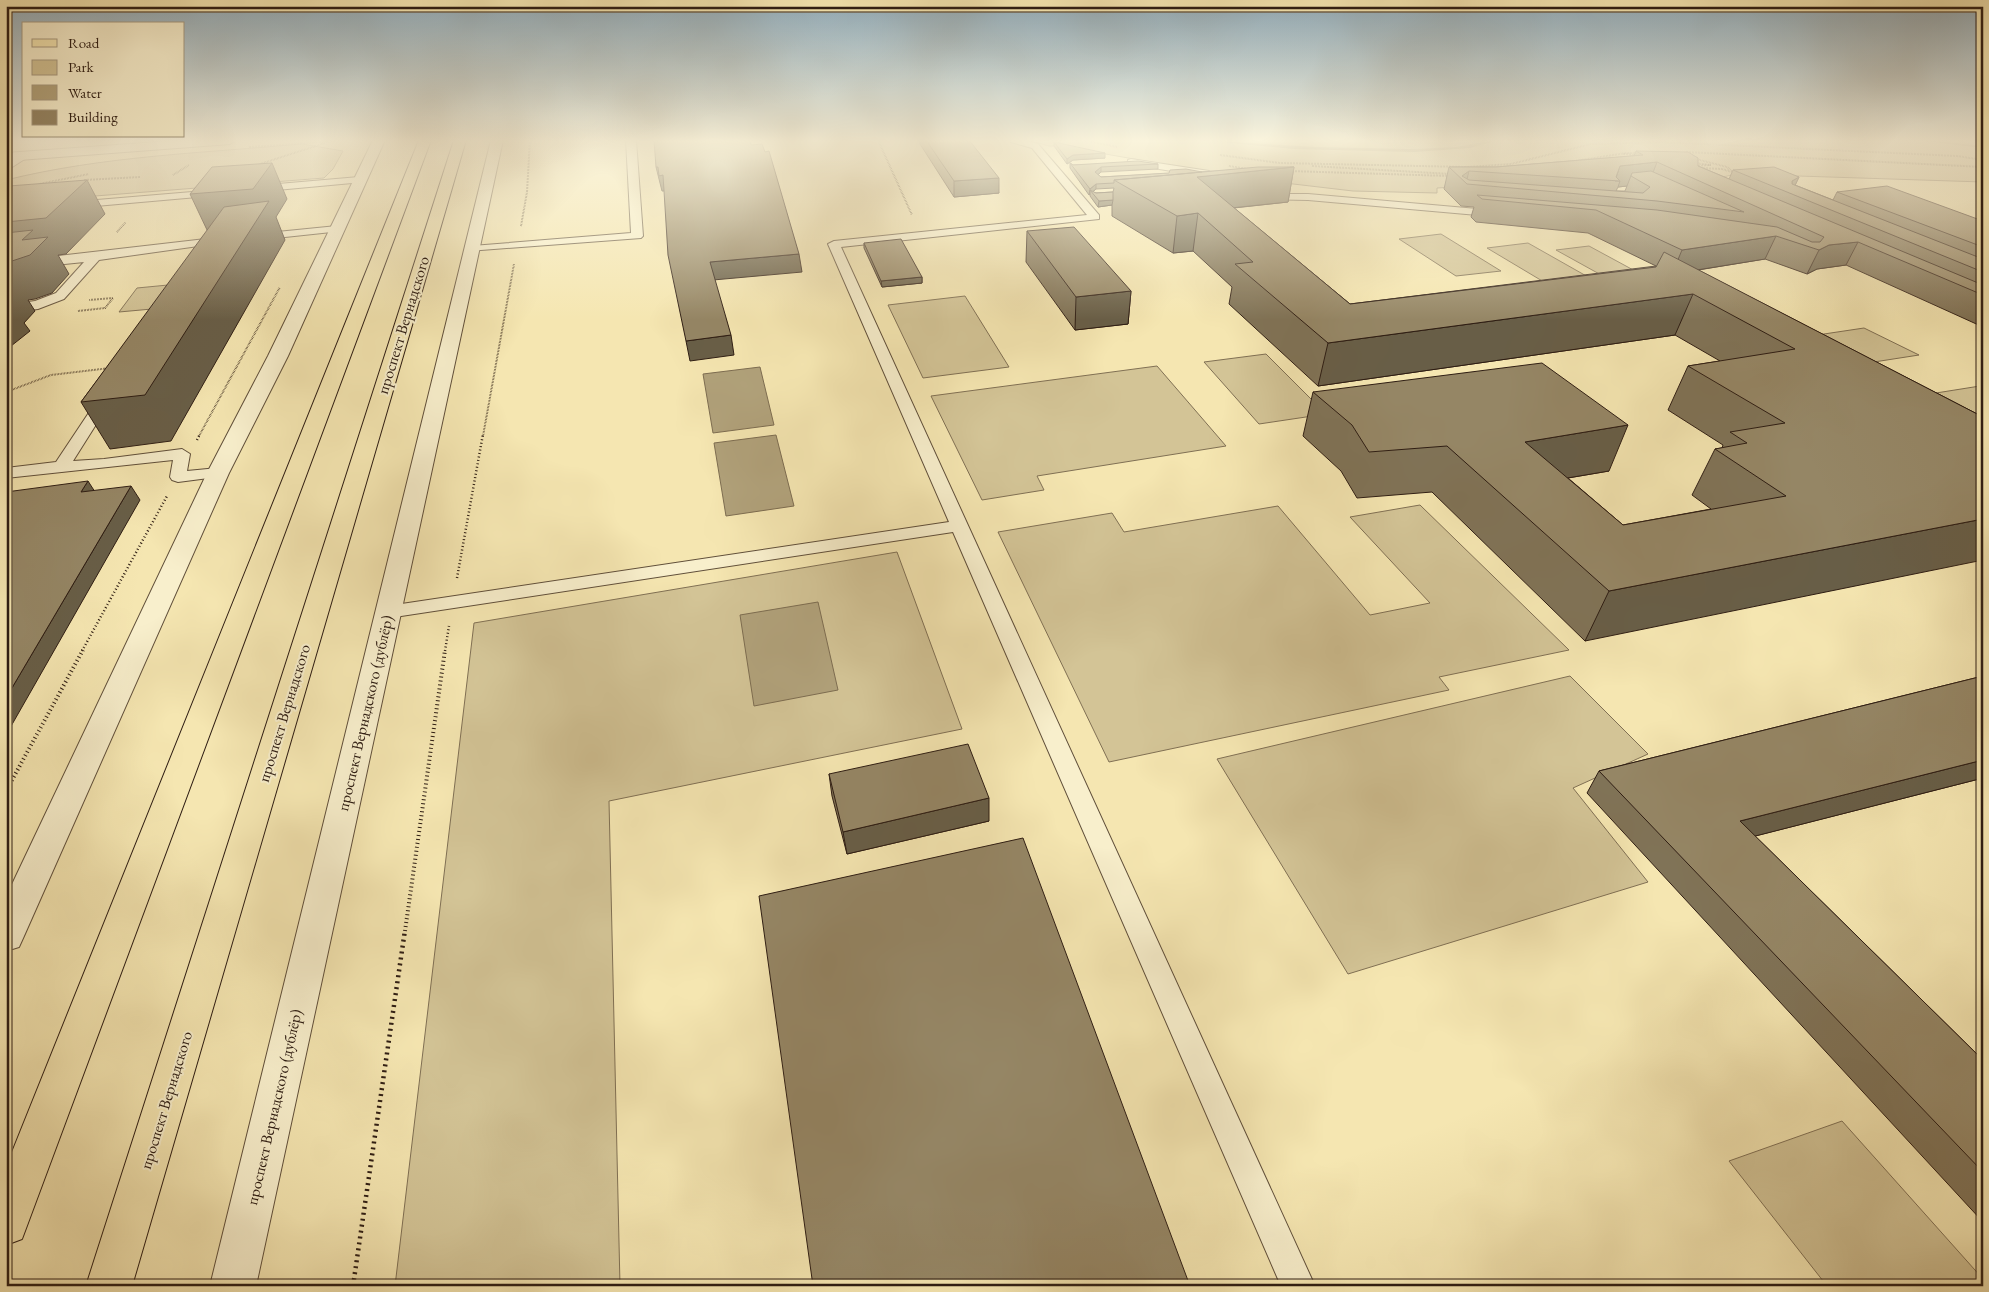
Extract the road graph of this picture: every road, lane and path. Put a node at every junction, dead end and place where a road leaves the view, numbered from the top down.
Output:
1 (121, 200) edge
2 (349, 200) edge
3 (402, 200) edge
4 (442, 200) edge
5 (483, 200) edge
6 (526, 200) edge
7 (635, 200) edge
8 (905, 200) edge
9 (1085, 200) edge
10 (1345, 200) edge
11 (63, 205) edge
12 (1512, 215) edge
13 (337, 229) junction
14 (925, 234) junction
15 (216, 241) junction
16 (518, 246) junction
17 (472, 249) junction
18 (96, 257) junction
19 (201, 260) edge
20 (6, 266) edge
21 (89, 300) dead end
22 (6, 309) edge
23 (93, 309) dead end
24 (128, 365) joint
25 (6, 392) edge
26 (61, 466) junction
27 (6, 473) edge
28 (218, 473) junction
29 (959, 526) junction
30 (452, 603) junction
31 (388, 612) junction
32 (6, 936) edge
33 (6, 1223) edge
34 (109, 1286) edge
35 (233, 1286) edge
36 (353, 1286) edge
37 (1298, 1286) edge

1 - 11 lane
2 - 13 street
3 - 33 main road
4 - 34 main road, проспект Вернадского
5 - 17 street, проспект Вернадского (дублёр)
6 - 16 path
7 - 16 lane
8 - 14 path
9 - 14 lane
10 - 12 lane
13 - 15 lane
13 - 28 street
14 - 29 lane
15 - 18 lane
15 - 19 lane
16 - 17 lane
16 - 30 path
17 - 31 street, проспект Вернадского (дублёр)
18 - 20 lane
18 - 22 lane
21 - 23 path
24 - 25 path
24 - 26 lane
26 - 27 lane
26 - 28 lane
28 - 32 street
29 - 30 lane
29 - 37 lane
30 - 31 lane
30 - 36 path
31 - 35 street, проспект Вернадского (дублёр)

